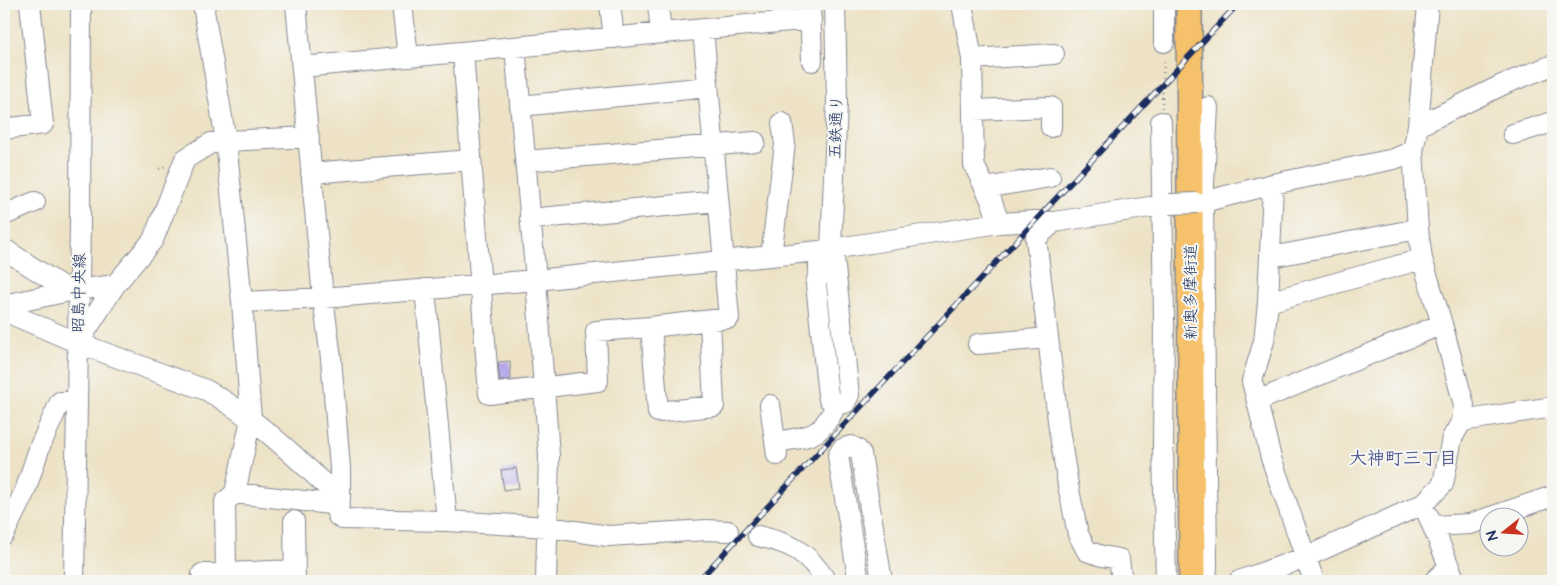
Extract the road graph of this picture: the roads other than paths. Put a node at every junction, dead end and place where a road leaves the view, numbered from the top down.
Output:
1 (30, 4) edge
2 (82, 4) edge
3 (205, 4) edge
4 (296, 4) edge
5 (402, 4) edge
6 (610, 4) edge
7 (658, 4) edge
8 (836, 4) edge
9 (962, 4) edge
10 (1164, 4) edge
11 (1176, 4) edge
12 (1189, 4) edge
13 (1428, 4) edge
14 (811, 11) edge
15 (703, 29) junction
16 (661, 33) junction
17 (614, 38) junction
18 (1164, 42) road end
19 (515, 47) junction
20 (463, 52) junction
21 (1054, 54) dead end
22 (408, 57) junction
23 (972, 59) junction
24 (812, 61) dead end
25 (1553, 65) edge
26 (302, 67) junction
27 (708, 87) junction
28 (520, 106) junction
29 (1208, 106) dead end
30 (973, 110) junction
31 (1161, 122) road end
32 (1553, 122) edge
33 (782, 123) dead end
34 (1418, 126) junction
35 (1051, 127) dead end
36 (4, 129) edge
37 (1513, 134) dead end
38 (309, 137) junction
39 (226, 140) junction
40 (755, 142) dead end
41 (713, 145) junction
42 (1413, 151) junction
43 (471, 160) junction
44 (525, 161) junction
45 (311, 173) junction
46 (1050, 177) dead end
47 (1273, 184) junction
48 (985, 188) junction
49 (718, 201) junction
50 (35, 202) dead end
51 (1200, 203) junction
52 (1166, 204) junction
53 (4, 215) edge
54 (530, 219) junction
55 (1054, 222) junction
56 (999, 223) junction
57 (1418, 228) junction
58 (4, 249) edge
59 (828, 250) junction
60 (771, 256) junction
61 (1271, 257) junction
62 (1422, 259) junction
63 (724, 261) junction
64 (536, 280) junction
65 (114, 285) junction
66 (480, 285) junction
67 (425, 289) junction
68 (74, 291) junction
69 (323, 298) junction
70 (242, 302) junction
71 (1268, 302) junction
72 (4, 305) edge
73 (4, 311) edge
74 (710, 320) junction
75 (1442, 324) junction
76 (651, 327) junction
77 (1048, 338) junction
78 (78, 344) junction
79 (978, 344) dead end
80 (545, 387) junction
81 (1257, 401) junction
82 (77, 402) junction
83 (770, 406) dead end
84 (1553, 407) edge
85 (251, 419) junction
86 (1462, 420) junction
87 (235, 493) junction
88 (1553, 496) edge
89 (340, 502) junction
90 (1423, 504) junction
91 (294, 521) dead end
92 (447, 521) junction
93 (1433, 526) junction
94 (548, 527) junction
95 (728, 531) dead end
96 (4, 534) edge
97 (758, 536) dead end
98 (1306, 557) junction
99 (226, 573) junction
100 (202, 574) dead end
101 (1452, 574) edge
102 (294, 576) edge
103 (74, 581) edge
104 (546, 581) edge
105 (826, 581) edge
106 (860, 581) edge
107 (882, 581) edge
108 (1122, 581) edge
109 (1166, 581) edge
110 (1178, 581) edge
111 (1192, 581) edge
112 (1206, 581) edge
113 (1239, 581) edge
114 (1314, 581) edge
115 (1434, 581) edge

1 - 36 street
2 - 68 street, 昭島中央線
3 - 39 street
4 - 26 street
5 - 22 street
6 - 17 street
7 - 16 street
8 - 59 street, 五鉄通り
9 - 23 street
10 - 18 street
11 - 110 main road, 新奥多摩街道
12 - 111 main road, 新奥多摩街道
13 - 34 street
14 - 15 street
14 - 24 street
15 - 16 street
15 - 27 street
16 - 17 street
17 - 19 street
19 - 20 street
19 - 28 street
20 - 22 street
20 - 43 street
21 - 23 street
22 - 26 street
23 - 30 street
25 - 34 street
26 - 38 street
27 - 28 street
27 - 41 street
28 - 44 street
29 - 51 street
30 - 35 street
30 - 48 street
31 - 52 street
32 - 37 street
33 - 60 street
34 - 42 street
38 - 39 street
38 - 45 street
39 - 65 street
39 - 70 street
40 - 41 street
41 - 44 street
41 - 49 street
42 - 47 street
42 - 57 street
43 - 45 street
43 - 66 street
44 - 54 street
45 - 69 street
46 - 48 street
47 - 51 street
47 - 61 street
48 - 56 street
49 - 54 street
49 - 63 street
50 - 53 street
51 - 52 street, bridge
51 - 112 street
52 - 55 street
52 - 109 street
54 - 64 street
55 - 56 street
55 - 77 street
56 - 59 street
57 - 61 street
57 - 62 street
58 - 68 street
59 - 60 street
59 - 83 street, 五鉄通り
60 - 63 street
61 - 71 street
62 - 71 street
62 - 75 street
63 - 64 street
63 - 74 street
64 - 66 street
64 - 80 street
65 - 68 street
65 - 78 street
66 - 67 street
66 - 80 street
67 - 69 street
67 - 92 street
68 - 72 street
68 - 78 street, 昭島中央線
69 - 70 street
69 - 89 street
70 - 85 street
71 - 81 street
73 - 78 street
74 - 76 street
74 - 76 street
75 - 81 street
75 - 86 street
76 - 80 street
77 - 79 street
77 - 108 street
78 - 82 street, 昭島中央線
78 - 85 street
80 - 94 street
81 - 98 street
82 - 96 street
82 - 103 street, 昭島中央線
84 - 86 street
85 - 87 street
85 - 89 street
86 - 90 street
87 - 89 street
87 - 99 street
88 - 93 street
89 - 92 street
90 - 93 street
90 - 98 street
91 - 102 street
92 - 94 street
93 - 101 street
94 - 95 street
94 - 104 street
97 - 105 street
98 - 113 street
98 - 114 street
99 - 100 street
99 - 102 street
101 - 115 street
106 - 107 street

